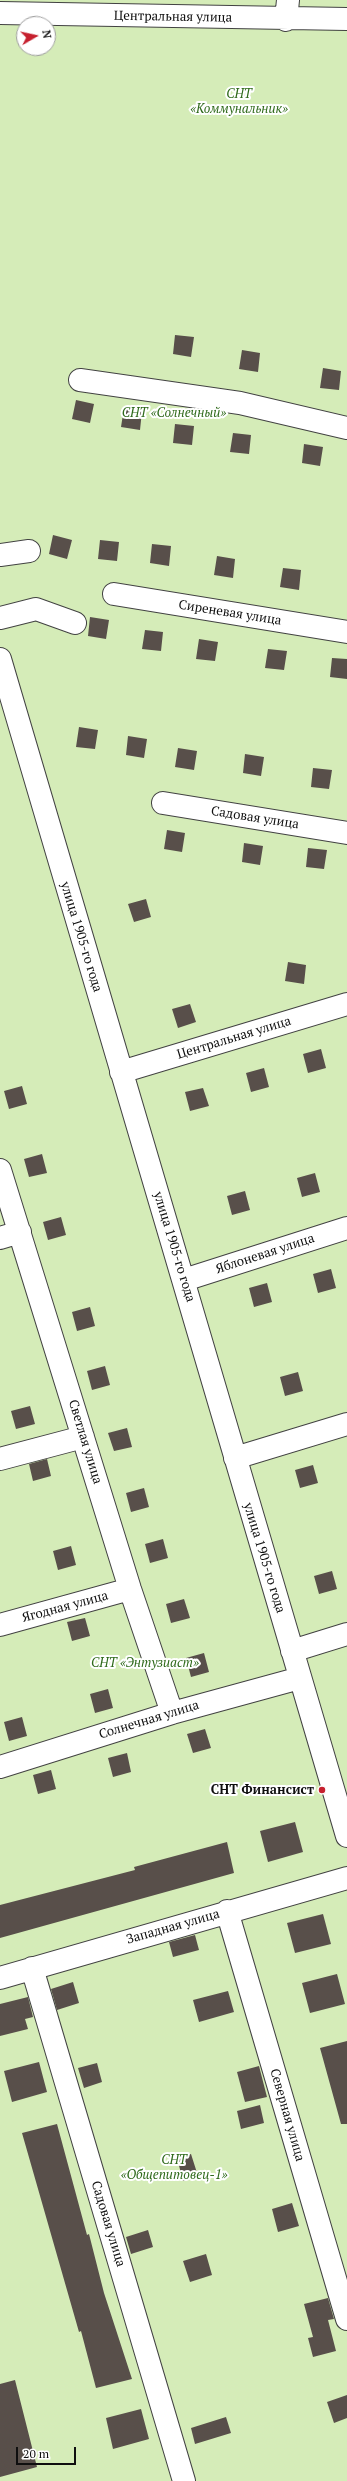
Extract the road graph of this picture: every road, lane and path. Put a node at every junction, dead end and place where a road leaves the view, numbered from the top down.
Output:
1 (67, 8) edge
2 (287, 10) edge
3 (0, 13) edge
4 (347, 19) edge
5 (80, 380) dead end
6 (347, 428) edge
7 (29, 551) dead end
8 (0, 555) edge
9 (114, 594) dead end
10 (0, 618) edge
11 (75, 623) dead end
12 (347, 632) edge
13 (0, 659) edge
14 (163, 803) dead end
15 (347, 833) edge
16 (347, 1004) edge
17 (121, 1072) junction
18 (0, 1170) edge
19 (347, 1228) edge
20 (10, 1235) edge
21 (184, 1280) junction
22 (347, 1424) edge
23 (83, 1437) junction
24 (235, 1458) junction
25 (0, 1459) edge
26 (130, 1589) junction
27 (0, 1625) edge
28 (347, 1634) edge
29 (292, 1650) junction
30 (300, 1678) junction
31 (172, 1712) junction
32 (0, 1767) edge
33 (347, 1836) edge
34 (347, 1878) edge
35 (227, 1911) junction
36 (32, 1968) junction
37 (0, 1978) edge
38 (347, 2319) edge
39 (184, 2481) edge

1 - 2 street, Центральная улица
1 - 3 street, Центральная улица
2 - 4 street, Центральная улица
5 - 6 street
7 - 8 street
9 - 12 street, Сиреневая улица
10 - 11 street
13 - 17 street, улица 1905-го года
14 - 15 street, Садовая улица
16 - 17 street, Центральная улица
17 - 21 street, улица 1905-го года
18 - 20 street, Светлая улица
19 - 21 street, Яблоневая улица
20 - 23 street, Светлая улица
21 - 24 street, улица 1905-го года
22 - 24 street
23 - 25 street
23 - 26 street, Светлая улица
24 - 29 street, улица 1905-го года
26 - 27 street, Ягодная улица
26 - 31 street, Светлая улица
28 - 29 street
29 - 30 street, улица 1905-го года
30 - 31 street, Солнечная улица
30 - 33 street, улица 1905-го года
31 - 32 street, Солнечная улица
34 - 35 street, Западная улица
35 - 36 street, Западная улица
35 - 38 street, Северная улица
36 - 37 street, Западная улица
36 - 39 street, Садовая улица

